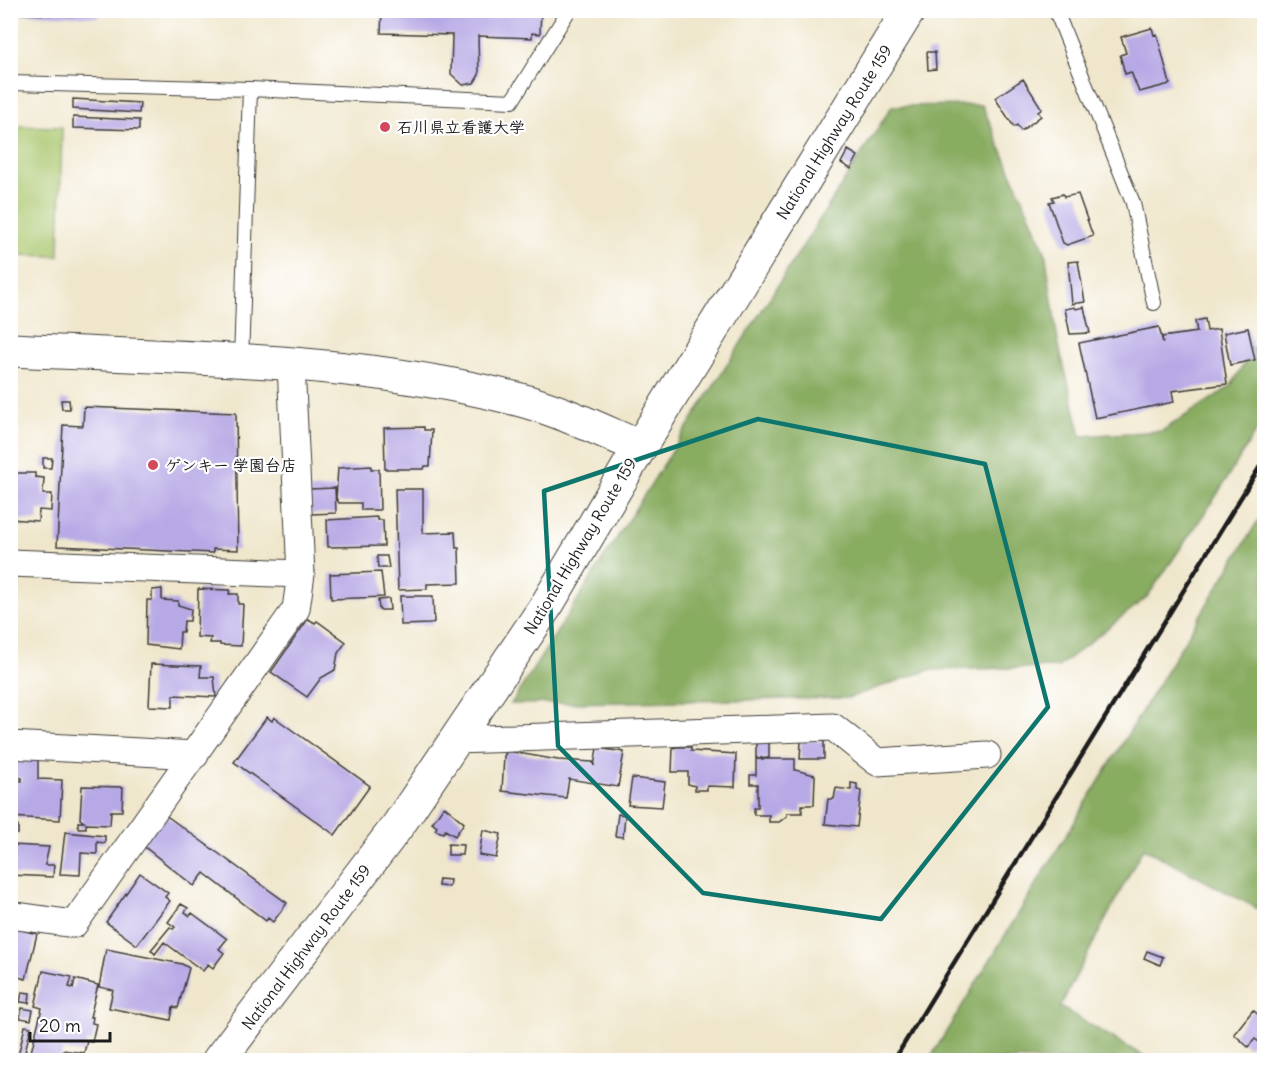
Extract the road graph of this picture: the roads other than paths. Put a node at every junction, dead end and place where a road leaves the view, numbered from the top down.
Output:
1 (568, 10) edge
2 (909, 10) edge
3 (1056, 11) edge
4 (10, 83) edge
5 (250, 89) junction
6 (1154, 303) dead end
7 (10, 350) edge
8 (241, 361) junction
9 (291, 364) junction
10 (640, 447) junction
11 (10, 564) edge
12 (301, 574) junction
13 (455, 740) junction
14 (10, 745) edge
15 (195, 755) junction
16 (987, 755) dead end
17 (10, 915) edge
18 (219, 1060) edge

1 - 5 lane
2 - 10 main road, National Highway Route 159
3 - 6 lane
4 - 5 lane
5 - 8 lane
7 - 8 main road
8 - 9 main road
9 - 10 main road
9 - 12 street
10 - 13 main road, National Highway Route 159
11 - 12 street
12 - 15 street
13 - 16 street
13 - 18 main road, National Highway Route 159
14 - 15 street
15 - 17 street

